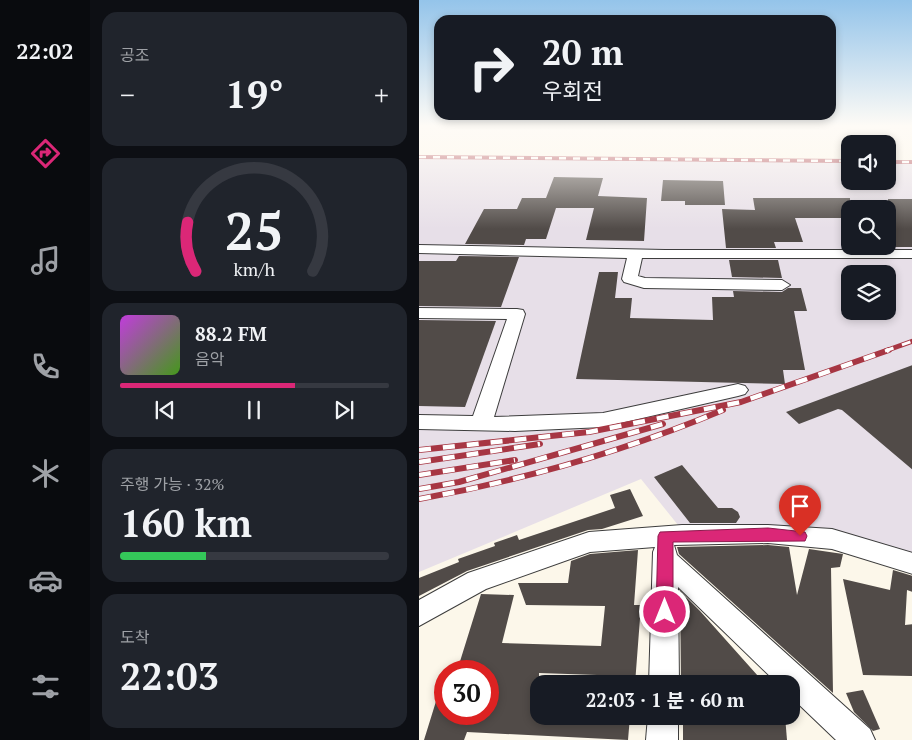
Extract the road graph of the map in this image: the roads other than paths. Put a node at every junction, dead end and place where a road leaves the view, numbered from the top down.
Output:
1 (419, 248) edge
2 (635, 253) junction
3 (912, 254) edge
4 (782, 285) dead end
5 (419, 313) edge
6 (738, 390) dead end
7 (419, 422) edge
8 (481, 424) junction
9 (665, 548) junction
10 (912, 564) edge
11 (419, 614) edge
12 (664, 675) edge
13 (782, 675) edge
14 (800, 694) edge
15 (663, 725) edge
16 (662, 740) edge
17 (859, 740) edge

1 - 2 street
2 - 3 street
2 - 4 street
5 - 8 lane
6 - 8 street
7 - 8 street
9 - 10 street
9 - 11 street
9 - 12 street
9 - 13 street
14 - 17 street
15 - 16 street

